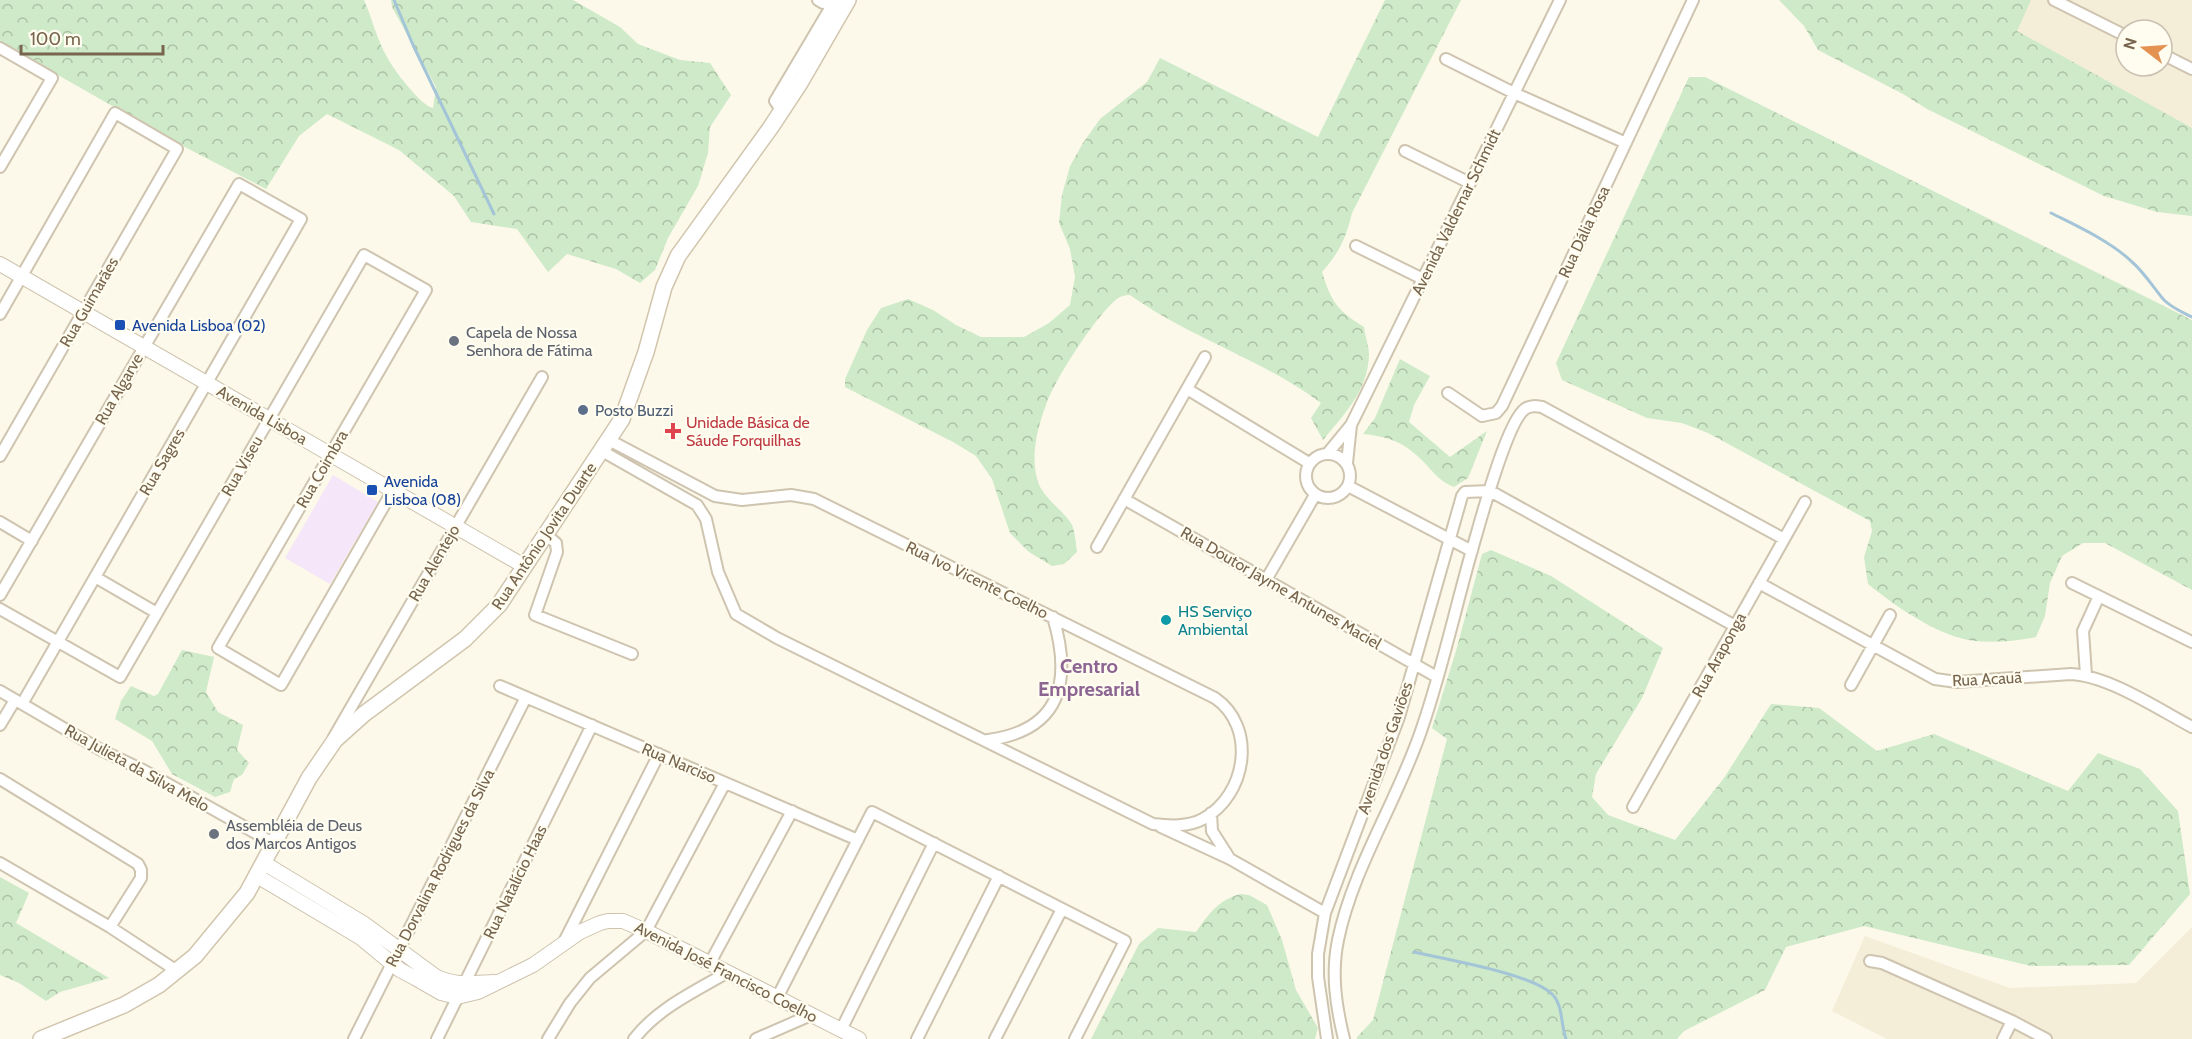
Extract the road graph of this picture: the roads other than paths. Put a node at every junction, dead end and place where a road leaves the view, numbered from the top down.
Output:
1 (818, 0) edge
2 (835, 0) edge
3 (848, 0) edge
4 (1693, 0) edge
5 (2054, 0) edge
6 (1557, 1) edge
7 (2114, 30) edge
8 (0, 48) edge
9 (1446, 59) dead end
10 (2174, 60) edge
11 (2192, 69) edge
12 (1514, 93) junction
13 (782, 111) junction
14 (1626, 143) junction
15 (1405, 151) dead end
16 (0, 167) edge
17 (1470, 183) junction
18 (301, 219) joint
19 (1356, 246) dead end
20 (364, 255) joint
21 (0, 264) edge
22 (21, 276) junction
23 (1423, 279) junction
24 (83, 312) junction
25 (0, 314) edge
26 (144, 347) junction
27 (1205, 357) dead end
28 (543, 377) dead end
29 (207, 383) junction
30 (1187, 389) junction
31 (1448, 393) dead end
32 (270, 419) junction
33 (1351, 425) junction
34 (606, 445) junction
35 (1328, 453) junction
36 (331, 454) junction
37 (0, 456) edge
38 (1309, 463) junction
39 (1347, 464) junction
40 (1348, 486) junction
41 (393, 490) junction
42 (1490, 490) junction
43 (1315, 495) junction
44 (715, 496) junction
45 (1124, 499) junction
46 (1805, 502) dead end
47 (704, 513) junction
48 (0, 522) edge
49 (456, 526) junction
50 (545, 534) junction
51 (1449, 537) junction
52 (1784, 539) junction
53 (32, 541) junction
54 (1097, 547) dead end
55 (1472, 550) junction
56 (524, 566) junction
57 (95, 577) junction
58 (1266, 580) junction
59 (1759, 583) junction
60 (2072, 583) dead end
61 (0, 595) edge
62 (2099, 596) junction
63 (0, 609) edge
64 (157, 613) junction
65 (1890, 615) dead end
66 (1053, 617) junction
67 (1735, 626) junction
68 (58, 642) junction
69 (2192, 642) edge
70 (1873, 646) junction
71 (632, 654) dead end
72 (1414, 664) junction
73 (2086, 675) junction
74 (1437, 677) junction
75 (1851, 685) dead end
76 (500, 686) dead end
77 (0, 691) edge
78 (360, 691) junction
79 (526, 697) junction
80 (18, 702) junction
81 (379, 704) junction
82 (0, 725) edge
83 (592, 725) junction
84 (2192, 727) edge
85 (987, 741) junction
86 (326, 750) junction
87 (659, 754) junction
88 (0, 779) edge
89 (725, 783) junction
90 (1633, 807) dead end
91 (792, 811) junction
92 (1211, 813) junction
93 (1361, 815) junction
94 (1153, 824) junction
95 (1380, 824) junction
96 (858, 840) junction
97 (934, 843) junction
98 (275, 844) junction
99 (1230, 859) junction
100 (0, 863) edge
101 (260, 870) junction
102 (999, 876) junction
103 (1062, 909) junction
104 (1325, 914) junction
105 (110, 927) junction
106 (646, 930) junction
107 (564, 943) junction
108 (399, 949) junction
109 (1870, 961) dead end
110 (393, 963) junction
111 (710, 963) junction
112 (177, 971) junction
113 (728, 972) junction
114 (1334, 976) junction
115 (1318, 977) junction
116 (499, 982) junction
117 (465, 983) junction
118 (456, 997) junction
119 (777, 998) junction
120 (811, 1015) junction
121 (2012, 1021) junction
122 (841, 1030) junction
123 (1326, 1035) edge
124 (41, 1039) edge
125 (354, 1039) edge
126 (437, 1039) edge
127 (548, 1039) edge
128 (634, 1039) edge
129 (756, 1039) edge
130 (859, 1039) edge
131 (917, 1039) edge
132 (996, 1039) edge
133 (1075, 1039) edge
134 (1344, 1039) edge
135 (2002, 1039) edge
136 (2046, 1039) edge

1 - 2 street
2 - 13 street
3 - 13 main road, Rua Antônio Jovita Duarte
4 - 14 street, Rua Dália Rosa
5 - 7 street
6 - 12 street, Avenida Valdemar Schmidt
8 - 16 street
9 - 12 street
10 - 11 street
12 - 14 street
12 - 17 street, Avenida Valdemar Schmidt
13 - 34 main road, Rua Antônio Jovita Duarte
14 - 31 street, Rua Dália Rosa
15 - 17 street
17 - 23 street, Avenida Valdemar Schmidt
18 - 26 street, Rua Algarve
18 - 29 street, Rua Sagres
19 - 23 street
20 - 32 street, Rua Viseu
20 - 36 street, Rua Coimbra
21 - 22 street, Avenida Lisboa
22 - 24 street, Avenida Lisboa
22 - 24 street, Rua Guimarães
22 - 25 street
23 - 33 street, Avenida Valdemar Schmidt
24 - 26 street, Avenida Lisboa
24 - 37 street, Rua Guimarães
26 - 29 street, Avenida Lisboa
26 - 53 street, Rua Algarve
27 - 30 street
28 - 49 street, Rua Alentejo
29 - 32 street, Avenida Lisboa
29 - 57 street, Rua Sagres
30 - 38 street
30 - 45 street
32 - 36 street, Avenida Lisboa
32 - 64 street, Rua Viseu
33 - 35 street
33 - 39 street
34 - 44 street, Rua Ivo Vicente Coelho
34 - 47 street
34 - 50 main road, Rua Antônio Jovita Duarte
35 - 38 street
35 - 39 street
36 - 41 street, Avenida Lisboa
36 - 41 street, Rua Coimbra
38 - 43 street
39 - 40 street
40 - 43 street
40 - 51 street
41 - 49 street, Avenida Lisboa
42 - 51 street, Avenida dos Gaviões
42 - 52 street, Avenida dos Gaviões
42 - 55 street, Avenida dos Gaviões
42 - 67 street
43 - 58 street
44 - 47 street
44 - 66 street, Rua Ivo Vicente Coelho
45 - 54 street
45 - 58 street, Rua Doutor Jayme Antunes Maciel
46 - 52 street, Rua Araponga
47 - 85 street, Rua Ivo Vicente Coelho
48 - 53 street
49 - 56 street, Avenida Lisboa
49 - 78 street, Rua Alentejo
50 - 56 main road, Rua Antônio Jovita Duarte
50 - 71 street
51 - 55 street
51 - 72 street, Avenida dos Gaviões
52 - 59 street, Rua Araponga
53 - 61 street, Rua Algarve
55 - 74 street, Avenida dos Gaviões
56 - 81 main road, Rua Antônio Jovita Duarte
57 - 64 street
57 - 68 street, Rua Sagres
58 - 72 street, Rua Doutor Jayme Antunes Maciel
59 - 67 street, Rua Araponga
59 - 70 street, Rua Acauã
60 - 62 street
62 - 69 street
62 - 73 street
63 - 68 street
64 - 68 street, Rua Viseu
65 - 70 street
66 - 85 street
66 - 92 street, Rua Ivo Vicente Coelho
67 - 90 street, Rua Araponga
68 - 80 street, Rua Sagres
70 - 73 street, Rua Acauã
70 - 75 street
72 - 74 street, Rua Doutor Jayme Antunes Maciel
72 - 93 street, Avenida dos Gaviões
73 - 84 street, Rua Acauã
74 - 95 street, Avenida dos Gaviões
76 - 79 street, Rua Narciso
77 - 80 street, Rua Julieta da Silva Melo
78 - 81 street
78 - 86 street, Rua Alentejo
79 - 83 street, Rua Narciso
79 - 108 street, Rua Dorvalina Rodrigues da Silva
80 - 82 street, Rua Sagres
80 - 98 street, Rua Julieta da Silva Melo
81 - 86 main road, Rua Antônio Jovita Duarte
83 - 87 street, Rua Narciso
83 - 117 street, Rua Natalício Haas
85 - 94 street, Rua Ivo Vicente Coelho
86 - 98 main road, Rua Antônio Jovita Duarte
87 - 89 street, Rua Narciso
87 - 107 street
88 - 105 street
89 - 91 street, Rua Narciso
89 - 106 street
91 - 96 street, Rua Narciso
91 - 111 street
92 - 94 street, Rua Ivo Vicente Coelho
92 - 99 street, Rua Ivo Vicente Coelho
93 - 95 street
93 - 104 street, Avenida dos Gaviões
94 - 99 street, Rua Ivo Vicente Coelho
95 - 114 street, Avenida dos Gaviões
96 - 97 street
96 - 119 street
97 - 102 street
97 - 122 street
98 - 101 main road, Rua Antônio Jovita Duarte
99 - 104 street, Rua Ivo Vicente Coelho
100 - 105 street
101 - 108 street, Avenida José Francisco Coelho
101 - 110 street
101 - 112 main road, Rua Antônio Jovita Duarte
102 - 103 street
102 - 131 street
103 - 132 street
103 - 133 street
104 - 115 street, Avenida dos Gaviões
105 - 112 street
106 - 107 street, Avenida José Francisco Coelho
106 - 111 street, Avenida José Francisco Coelho
106 - 127 street
107 - 116 street, Avenida José Francisco Coelho
108 - 110 street, Rua Dorvalina Rodrigues da Silva
108 - 117 street, Avenida José Francisco Coelho
109 - 121 street
110 - 118 street
110 - 125 street, Rua Dorvalina Rodrigues da Silva
111 - 113 street, Avenida José Francisco Coelho
112 - 124 main road, Rua Antônio Jovita Duarte
113 - 119 street, Avenida José Francisco Coelho
113 - 128 street
114 - 115 street
114 - 134 street, Avenida dos Gaviões
115 - 123 street, Avenida dos Gaviões
116 - 117 street, Avenida José Francisco Coelho
116 - 118 street, Avenida José Francisco Coelho
117 - 118 street, Rua Natalício Haas
118 - 126 street, Rua Natalício Haas
119 - 120 street, Avenida José Francisco Coelho
120 - 122 street, Avenida José Francisco Coelho
120 - 129 street
121 - 135 street
121 - 136 street
122 - 130 street, Avenida José Francisco Coelho

